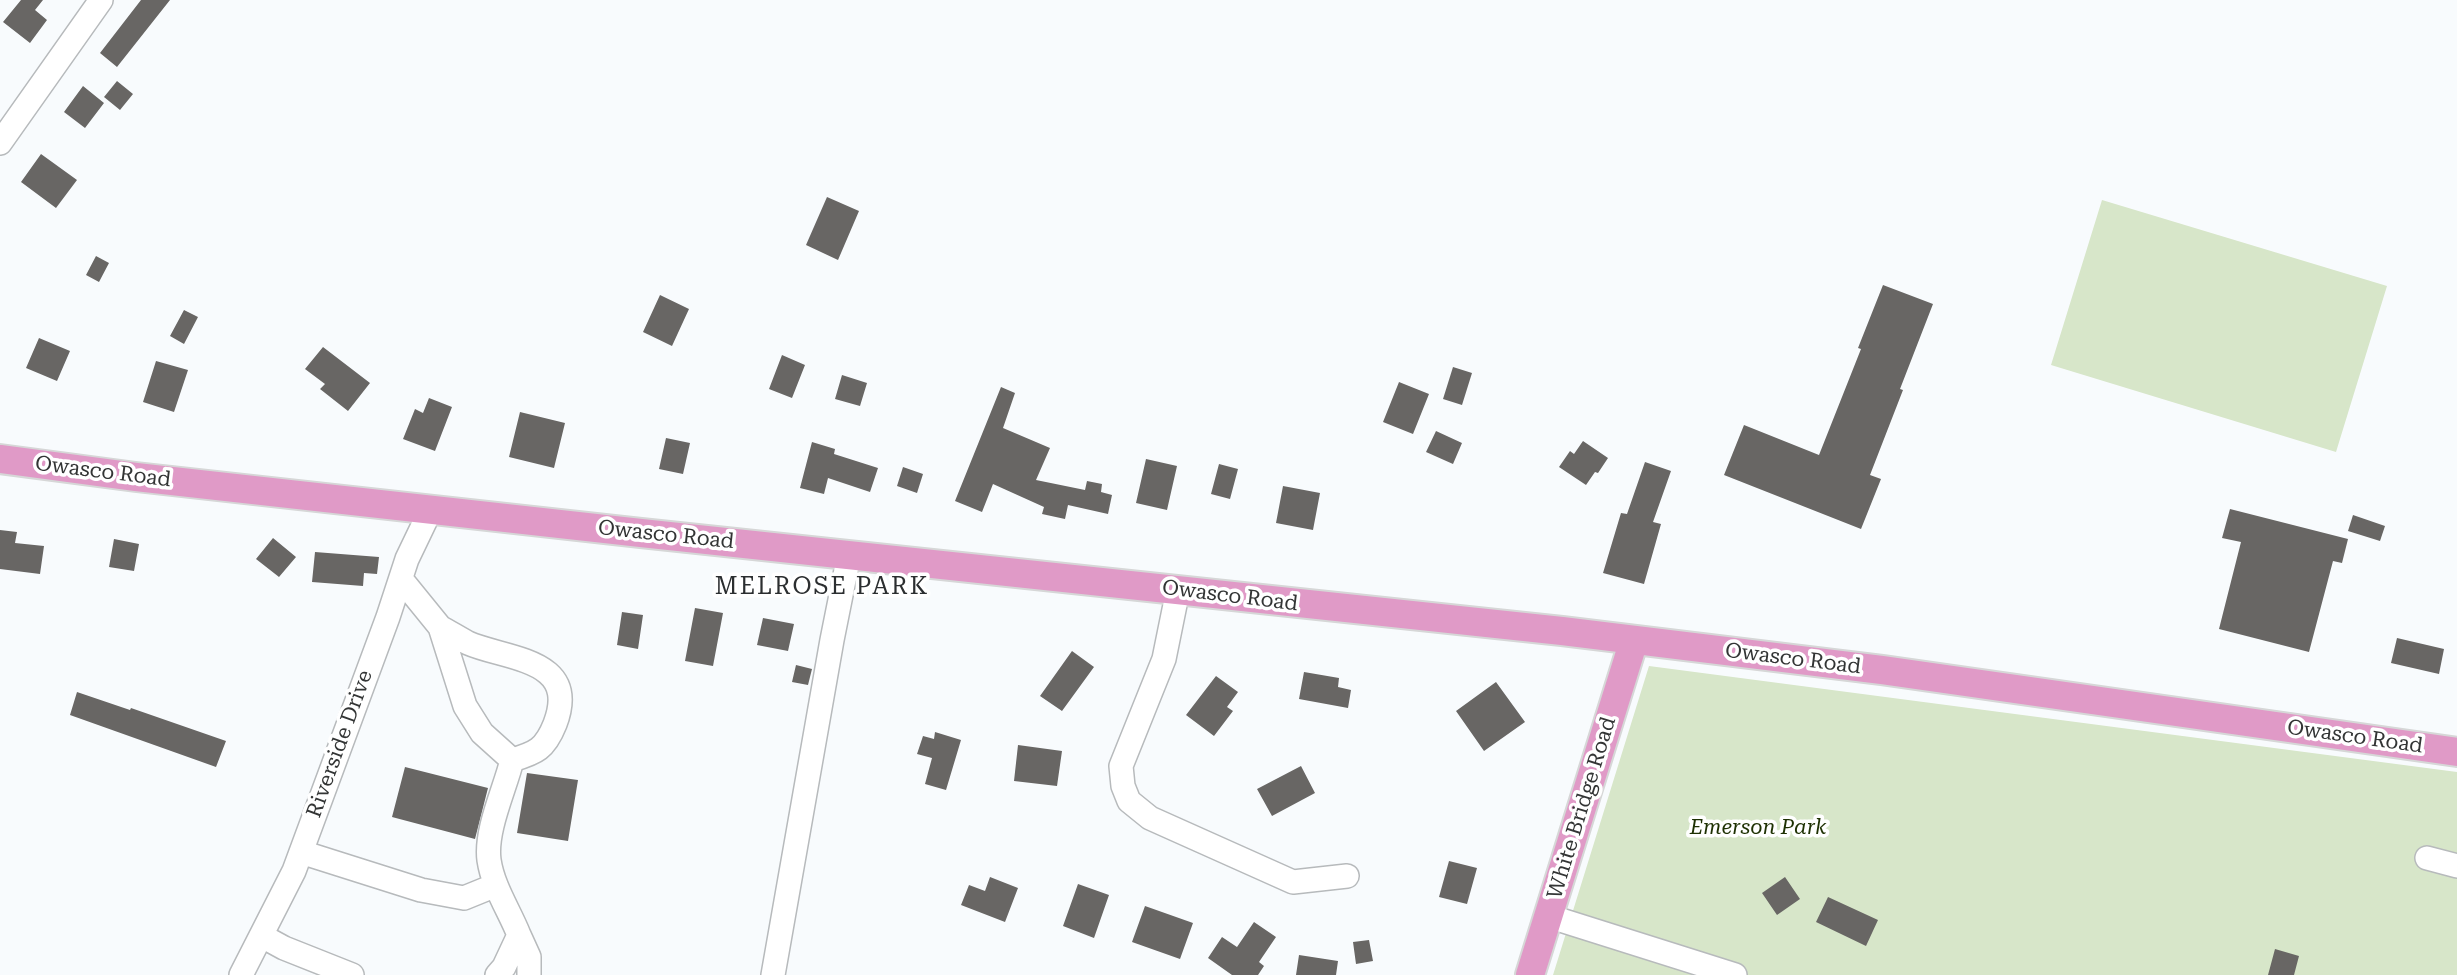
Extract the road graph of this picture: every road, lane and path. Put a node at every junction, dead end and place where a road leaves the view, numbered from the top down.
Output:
1 (101, 0) edge
2 (0, 143) edge
3 (0, 460) edge
4 (431, 509) junction
5 (849, 555) junction
6 (401, 579) junction
7 (1178, 590) junction
8 (440, 627) junction
9 (1633, 640) junction
10 (2457, 752) edge
11 (512, 760) junction
12 (301, 852) junction
13 (2427, 858) dead end
14 (2457, 866) edge
15 (1347, 876) dead end
16 (496, 885) junction
17 (1548, 916) junction
18 (519, 935) junction
19 (262, 936) junction
20 (241, 975) edge
21 (352, 975) edge
22 (497, 975) edge
23 (529, 975) edge
24 (774, 975) edge
25 (1530, 975) edge
26 (1735, 975) edge

1 - 2 street
3 - 4 main road, Owasco Road
4 - 5 main road, Owasco Road
4 - 6 street, Riverside Drive
5 - 7 main road, Owasco Road
5 - 24 street
6 - 8 street
6 - 12 street, Riverside Drive
7 - 9 main road, Owasco Road
7 - 15 street
8 - 11 street
8 - 11 street
9 - 10 main road, Owasco Road
9 - 17 main road, White Bridge Road
11 - 16 street
12 - 16 street
12 - 19 street, Riverside Drive
13 - 14 street
16 - 18 street
17 - 25 main road, White Bridge Road
17 - 26 street
18 - 22 street
18 - 23 street
19 - 20 street, Riverside Drive
19 - 21 street

